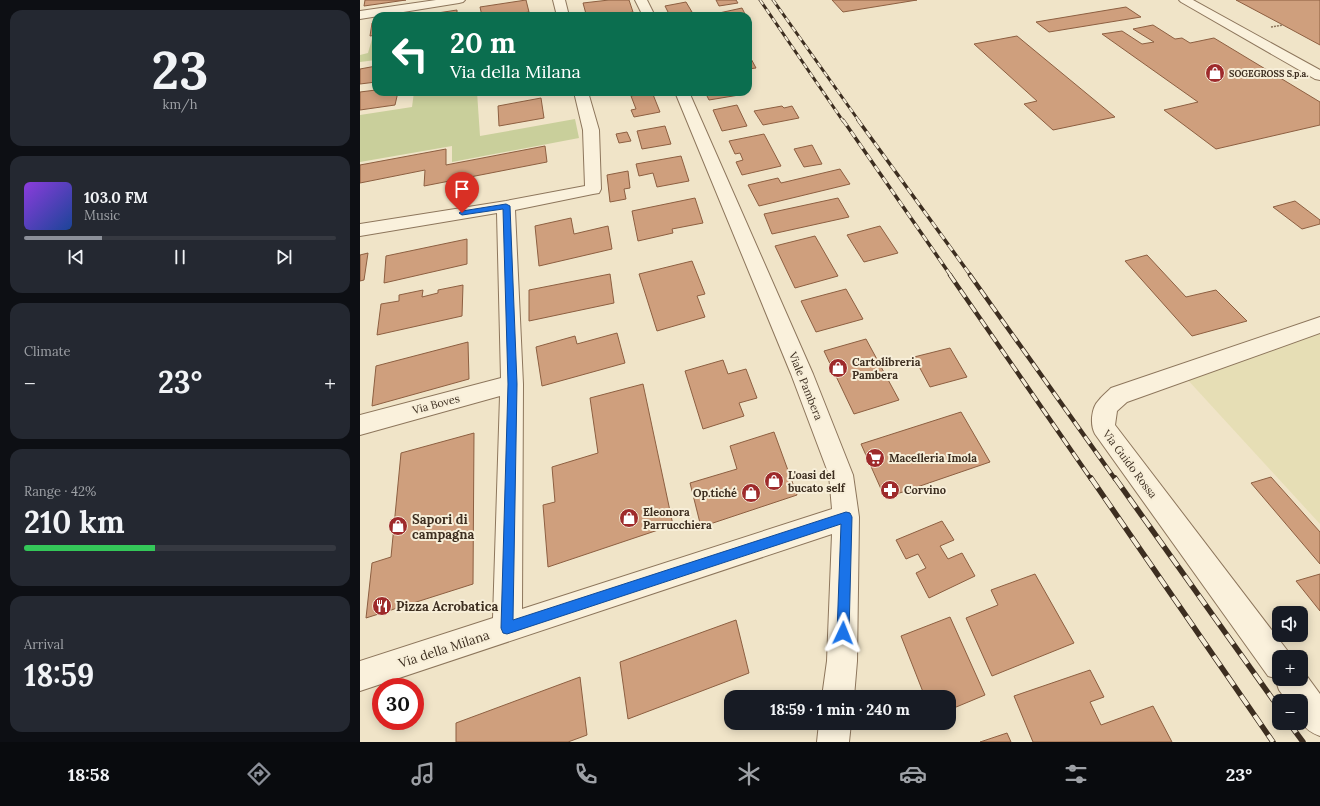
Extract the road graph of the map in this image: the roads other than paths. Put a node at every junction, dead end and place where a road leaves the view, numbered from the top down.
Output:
1 (459, 0) edge
2 (559, 0) edge
3 (642, 0) edge
4 (1185, 0) edge
5 (380, 12) edge
6 (562, 12) edge
7 (647, 12) edge
8 (372, 13) edge
9 (360, 15) edge
10 (1320, 76) edge
11 (582, 96) edge
12 (684, 96) edge
13 (506, 206) junction
14 (360, 230) edge
15 (1320, 325) edge
16 (512, 384) junction
17 (360, 424) edge
18 (846, 517) junction
19 (507, 628) junction
20 (1272, 655) edge
21 (360, 676) edge
22 (1295, 686) edge
23 (839, 690) edge
24 (1320, 720) edge
25 (834, 730) edge
26 (833, 742) edge

1 - 5 street
2 - 6 street
3 - 7 street
4 - 10 street
8 - 9 street
11 - 13 street
12 - 18 street, Viale Pambera
13 - 14 street
13 - 16 street
15 - 20 street, Via Guido Rossa
16 - 17 street, Via Boves
16 - 19 street
18 - 19 street, Via della Milana
18 - 23 street, Viale Pambera
19 - 21 street, Via della Milana
22 - 24 street
25 - 26 street

